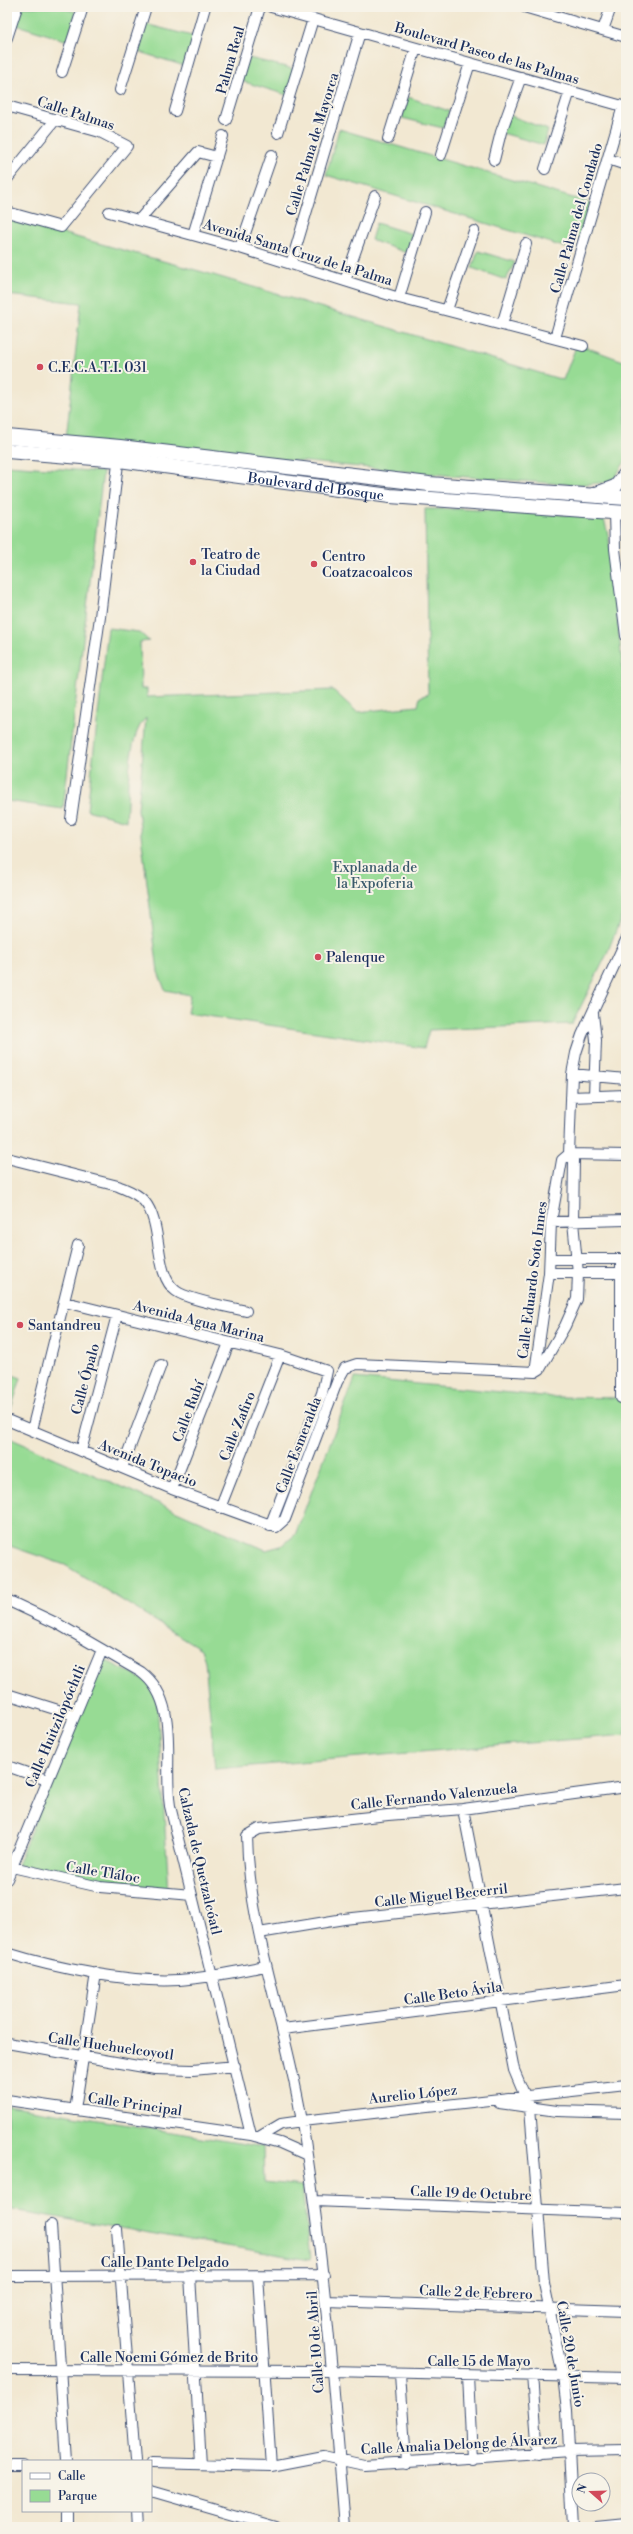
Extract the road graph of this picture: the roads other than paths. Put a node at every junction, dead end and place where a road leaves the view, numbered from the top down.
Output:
1 (83, 7) edge
2 (146, 7) edge
3 (205, 7) edge
4 (260, 7) edge
5 (271, 7) edge
6 (524, 7) edge
7 (611, 7) edge
8 (16, 8) edge
9 (552, 11) edge
10 (313, 19) junction
11 (603, 30) junction
12 (360, 32) junction
13 (626, 37) edge
14 (7, 38) edge
15 (416, 48) junction
16 (470, 63) junction
17 (62, 72) dead end
18 (520, 77) junction
19 (120, 90) dead end
20 (570, 91) junction
21 (7, 106) edge
22 (624, 107) edge
23 (175, 111) dead end
24 (56, 119) junction
25 (226, 120) dead end
26 (278, 133) dead end
27 (223, 136) dead end
28 (388, 139) dead end
29 (441, 154) dead end
30 (272, 155) dead end
31 (217, 157) junction
32 (608, 159) junction
33 (494, 160) dead end
34 (626, 165) edge
35 (545, 169) dead end
36 (7, 179) edge
37 (375, 196) dead end
38 (7, 212) edge
39 (109, 212) dead end
40 (424, 212) dead end
41 (139, 220) junction
42 (474, 231) dead end
43 (193, 235) junction
44 (526, 244) dead end
45 (240, 248) junction
46 (291, 264) junction
47 (345, 281) junction
48 (399, 298) junction
49 (447, 310) junction
50 (502, 325) junction
51 (555, 338) junction
52 (583, 346) dead end
53 (7, 437) edge
54 (7, 451) edge
55 (119, 453) junction
56 (626, 473) edge
57 (451, 485) junction
58 (591, 496) junction
59 (626, 498) edge
60 (450, 500) junction
61 (620, 513) edge
62 (626, 636) edge
63 (71, 819) dead end
64 (626, 940) edge
65 (593, 1014) junction
66 (572, 1074) junction
67 (593, 1076) junction
68 (626, 1079) edge
69 (626, 1095) edge
70 (594, 1096) junction
71 (571, 1098) junction
72 (569, 1154) junction
73 (626, 1155) edge
74 (7, 1158) edge
75 (626, 1220) edge
76 (552, 1222) junction
77 (573, 1222) junction
78 (78, 1244) dead end
79 (550, 1259) junction
80 (577, 1259) junction
81 (624, 1259) edge
82 (549, 1273) junction
83 (578, 1273) junction
84 (623, 1273) edge
85 (65, 1302) junction
86 (246, 1311) dead end
87 (117, 1315) junction
88 (229, 1343) junction
89 (280, 1355) junction
90 (161, 1366) dead end
91 (535, 1372) junction
92 (621, 1398) dead end
93 (7, 1420) edge
94 (32, 1430) junction
95 (81, 1451) junction
96 (122, 1468) junction
97 (172, 1489) junction
98 (220, 1508) junction
99 (275, 1526) junction
100 (7, 1600) edge
101 (102, 1650) junction
102 (7, 1694) edge
103 (74, 1715) junction
104 (7, 1766) edge
105 (47, 1780) junction
106 (626, 1787) edge
107 (463, 1809) junction
108 (12, 1867) junction
109 (7, 1879) edge
110 (626, 1888) edge
111 (192, 1895) junction
112 (480, 1905) junction
113 (259, 1933) junction
114 (7, 1953) edge
115 (266, 1966) junction
116 (96, 1973) junction
117 (213, 1976) junction
118 (626, 1985) edge
119 (500, 2000) junction
120 (283, 2029) junction
121 (7, 2043) edge
122 (83, 2056) junction
123 (236, 2066) junction
124 (626, 2085) edge
125 (526, 2097) junction
126 (7, 2100) edge
127 (484, 2101) junction
128 (530, 2108) junction
129 (75, 2110) junction
130 (626, 2113) edge
131 (302, 2121) junction
132 (255, 2136) junction
133 (307, 2156) junction
134 (314, 2201) junction
135 (537, 2210) junction
136 (626, 2213) edge
137 (51, 2225) dead end
138 (118, 2229) dead end
139 (190, 2275) junction
140 (324, 2275) junction
141 (7, 2276) edge
142 (54, 2276) junction
143 (121, 2276) junction
144 (258, 2276) junction
145 (326, 2301) junction
146 (548, 2308) junction
147 (626, 2311) edge
148 (7, 2370) edge
149 (60, 2370) junction
150 (128, 2370) junction
151 (197, 2371) junction
152 (265, 2371) junction
153 (331, 2371) junction
154 (400, 2374) junction
155 (468, 2375) junction
156 (532, 2375) junction
157 (563, 2376) junction
158 (626, 2378) edge
159 (626, 2450) edge
160 (570, 2451) junction
161 (538, 2454) junction
162 (339, 2459) junction
163 (472, 2459) junction
164 (66, 2460) edge
165 (135, 2460) edge
166 (152, 2463) edge
167 (406, 2463) junction
168 (201, 2464) junction
169 (7, 2465) edge
170 (22, 2465) edge
171 (271, 2466) junction
172 (152, 2491) edge
173 (67, 2512) edge
174 (137, 2512) edge
175 (626, 2524) edge
176 (67, 2527) edge
177 (138, 2527) edge
178 (276, 2527) edge
179 (345, 2527) edge
180 (573, 2527) edge
181 (596, 2527) edge

1 - 17 street
2 - 19 street
3 - 23 street
4 - 25 street, Palma Real
5 - 10 street, Boulevard Paseo de las Palmas
6 - 9 street
7 - 11 street
8 - 14 street
9 - 11 street
10 - 12 street, Boulevard Paseo de las Palmas
10 - 26 street
11 - 13 street
12 - 15 street, Boulevard Paseo de las Palmas
12 - 46 street, Calle Palma de Mayorca
15 - 16 street, Boulevard Paseo de las Palmas
15 - 28 street
16 - 18 street, Boulevard Paseo de las Palmas
16 - 29 street
18 - 20 street, Boulevard Paseo de las Palmas
18 - 33 street
20 - 22 street, Boulevard Paseo de las Palmas
20 - 35 street
21 - 24 street, Calle Palmas
22 - 32 street, Calle Palma del Condado
24 - 36 street
24 - 38 street, Calle Palmas
27 - 31 street
30 - 45 street
31 - 41 street
31 - 43 street
32 - 34 street
32 - 51 street, Calle Palma del Condado
37 - 47 street
39 - 41 street, Avenida Santa Cruz de la Palma
40 - 48 street
41 - 43 street, Avenida Santa Cruz de la Palma
42 - 49 street
43 - 45 street, Avenida Santa Cruz de la Palma
44 - 50 street
45 - 46 street, Avenida Santa Cruz de la Palma
46 - 47 street, Avenida Santa Cruz de la Palma
47 - 48 street, Avenida Santa Cruz de la Palma
48 - 49 street, Avenida Santa Cruz de la Palma
49 - 50 street, Avenida Santa Cruz de la Palma
50 - 51 street, Avenida Santa Cruz de la Palma
51 - 52 street, Avenida Santa Cruz de la Palma
53 - 55 main road, Boulevard del Bosque
54 - 55 main road, Boulevard del Bosque
55 - 57 main road, Boulevard del Bosque
55 - 60 main road, Boulevard del Bosque
55 - 63 street
56 - 58 street
57 - 58 main road, Boulevard del Bosque
57 - 60 main road
58 - 59 main road, Boulevard del Bosque
60 - 61 main road, Boulevard del Bosque
61 - 62 street
64 - 65 street, Calle Eduardo Soto Innes
65 - 66 street, Calle Eduardo Soto Innes
65 - 67 street
66 - 67 street
66 - 71 street, Calle Eduardo Soto Innes
67 - 68 street
67 - 70 street
69 - 70 street
70 - 71 street
71 - 72 street, Calle Eduardo Soto Innes
72 - 73 street
72 - 76 street, Calle Eduardo Soto Innes
72 - 77 street, Calle Eduardo Soto Innes
74 - 86 street
75 - 77 street
76 - 77 street
76 - 79 street, Calle Eduardo Soto Innes
77 - 80 street, Calle Eduardo Soto Innes
78 - 85 street
79 - 80 street
79 - 82 street, Calle Eduardo Soto Innes
80 - 81 street
80 - 83 street, Calle Eduardo Soto Innes
81 - 84 street
82 - 83 street
82 - 91 street, Calle Eduardo Soto Innes
83 - 84 street
83 - 91 street, Calle Eduardo Soto Innes
84 - 92 street
85 - 87 street, Avenida Agua Marina
85 - 94 street
87 - 88 street, Avenida Agua Marina
87 - 95 street, Calle Ópalo
88 - 89 street, Avenida Agua Marina
88 - 97 street, Calle Rubí
89 - 98 street, Calle Zafiro
89 - 99 street, Avenida Agua Marina
90 - 96 street
91 - 99 street, Calle Esmeralda
93 - 94 street, Avenida Topacio
94 - 95 street, Avenida Topacio
95 - 96 street, Avenida Topacio
96 - 97 street, Avenida Topacio
97 - 98 street, Avenida Topacio
98 - 99 street, Avenida Topacio
100 - 101 street, Calzada de Quetzalcóatl
101 - 103 street, Calle Huitzilopóchtli
101 - 111 street, Calzada de Quetzalcóatl
102 - 103 street
103 - 105 street, Calle Huitzilopóchtli
104 - 105 street
105 - 108 street, Calle Huitzilopóchtli
106 - 107 street, Calle Fernando Valenzuela
107 - 112 street, Calle 20 de Junio
107 - 113 street, Calle Fernando Valenzuela
108 - 109 street, Calle Huitzilopóchtli
108 - 111 street, Calle Tláloc
110 - 112 street, Calle Miguel Becerril
111 - 117 street, Calzada de Quetzalcóatl
112 - 113 street, Calle Miguel Becerril
112 - 119 street, Calle 20 de Junio
113 - 115 street
114 - 116 street
115 - 117 street
115 - 120 street
116 - 117 street
116 - 122 street
117 - 123 street, Calzada de Quetzalcóatl
118 - 119 street, Calle Beto Ávila
119 - 120 street, Calle Beto Ávila
119 - 125 street, Calle 20 de Junio
120 - 131 street
121 - 122 street, Calle Huehuelcoyotl
122 - 123 street, Calle Huehuelcoyotl
122 - 129 street
123 - 132 street, Calzada de Quetzalcóatl
124 - 125 street, Aurelio López
125 - 127 street, Aurelio López
125 - 128 street, Calle 20 de Junio
126 - 129 street, Calle Principal
127 - 128 street
127 - 131 street, Aurelio López
128 - 130 street
128 - 135 street, Calle 20 de Junio
129 - 132 street, Calle Principal
131 - 132 street
131 - 133 street
132 - 133 street, Calle Principal
133 - 134 street, Calle 10 de Abril
134 - 135 street, Calle 19 de Octubre
134 - 140 street, Calle 10 de Abril
135 - 136 street, Calle 19 de Octubre
135 - 146 street, Calle 20 de Junio
137 - 142 street
138 - 143 street
139 - 143 street, Calle Dante Delgado
139 - 144 street, Calle Dante Delgado
139 - 151 street
140 - 144 street, Calle Dante Delgado
140 - 145 street, Calle 10 de Abril
141 - 142 street, Calle Dante Delgado
142 - 143 street, Calle Dante Delgado
142 - 149 street
143 - 150 street
144 - 152 street
145 - 146 street, Calle 2 de Febrero
145 - 153 street, Calle 10 de Abril
146 - 147 street, Calle 2 de Febrero
146 - 157 street, Calle 20 de Junio
148 - 149 street, Calle Noemi Gómez de Brito
149 - 150 street, Calle Noemi Gómez de Brito
149 - 164 street
150 - 151 street, Calle Noemi Gómez de Brito
150 - 165 street
151 - 152 street, Calle Noemi Gómez de Brito
151 - 168 street
152 - 153 street, Calle Noemi Gómez de Brito
152 - 171 street
153 - 154 street, Calle 15 de Mayo
153 - 162 street, Calle 10 de Abril
154 - 155 street, Calle 15 de Mayo
154 - 167 street
155 - 156 street, Calle 15 de Mayo
155 - 163 street
156 - 157 street, Calle 15 de Mayo
156 - 161 street
157 - 158 street, Calle 15 de Mayo
157 - 160 street, Calle 20 de Junio
159 - 160 street, Calle Amalia Delong de Álvarez
160 - 161 street, Calle Amalia Delong de Álvarez
160 - 180 street, Calle 20 de Junio
161 - 163 street, Calle Amalia Delong de Álvarez
162 - 167 street, Calle Amalia Delong de Álvarez
162 - 171 street, Calle Amalia Delong de Álvarez
162 - 179 street, Calle 10 de Abril
163 - 167 street, Calle Amalia Delong de Álvarez
166 - 168 street, Calle Amalia Delong de Álvarez
168 - 171 street, Calle Amalia Delong de Álvarez
169 - 170 street
172 - 178 street
173 - 176 street
174 - 177 street
175 - 181 street

